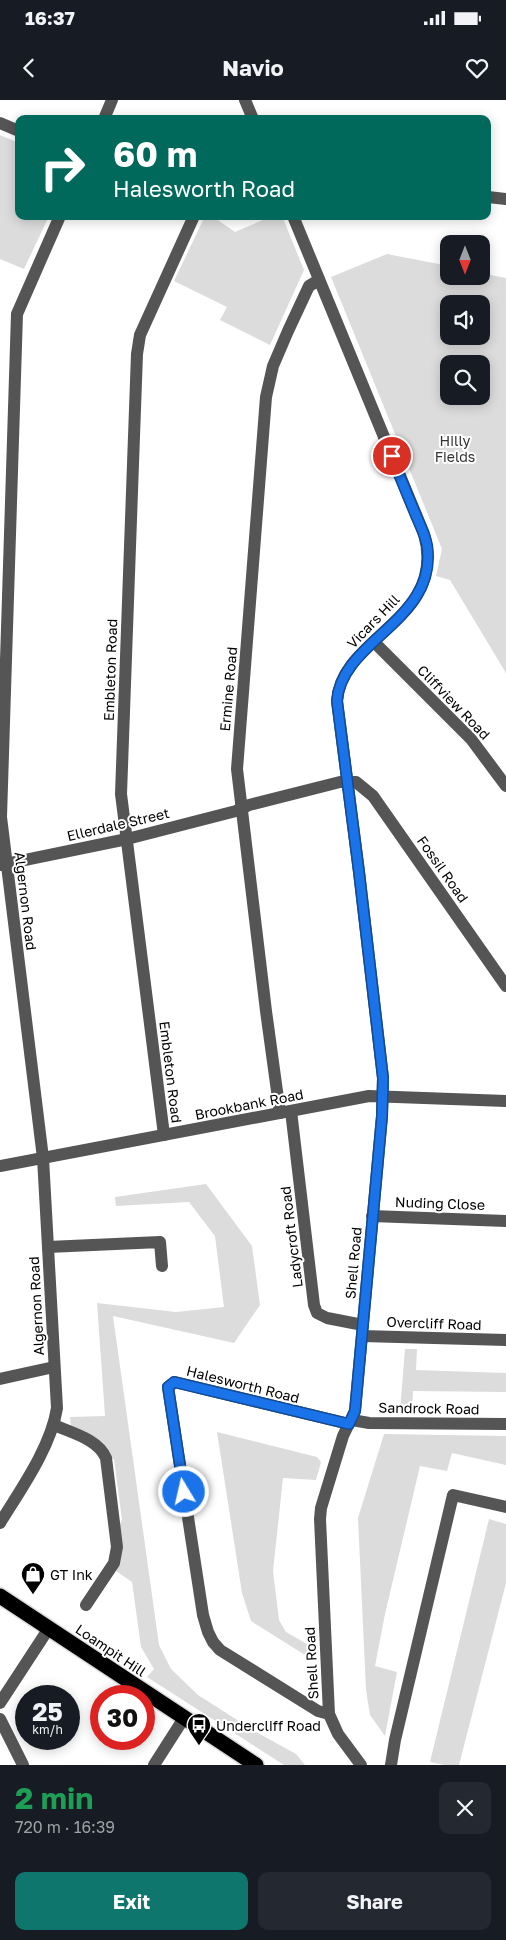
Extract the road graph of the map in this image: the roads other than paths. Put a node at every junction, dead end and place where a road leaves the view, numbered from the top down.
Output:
1 (112, 100) edge
2 (106, 115) edge
3 (0, 123) edge
4 (15, 130) edge
5 (491, 198) edge
6 (506, 199) edge
7 (58, 220) edge
8 (192, 220) edge
9 (295, 220) edge
10 (319, 280) junction
11 (374, 642) junction
12 (348, 781) junction
13 (506, 786) edge
14 (242, 808) junction
15 (127, 839) junction
16 (3, 865) edge
17 (506, 986) edge
18 (383, 1097) junction
19 (506, 1101) edge
20 (286, 1112) junction
21 (164, 1135) junction
22 (43, 1158) junction
23 (0, 1166) edge
24 (372, 1216) junction
25 (506, 1221) edge
26 (48, 1247) junction
27 (162, 1266) dead end
28 (362, 1330) junction
29 (506, 1340) edge
30 (54, 1367) junction
31 (0, 1379) edge
32 (350, 1422) junction
33 (506, 1424) edge
34 (54, 1425) junction
35 (506, 1507) edge
36 (0, 1523) edge
37 (0, 1596) edge
38 (86, 1605) dead end
39 (49, 1628) junction
40 (0, 1703) edge
41 (328, 1714) junction
42 (184, 1718) junction
43 (0, 1719) edge
44 (23, 1765) edge
45 (154, 1765) edge
46 (256, 1765) edge
47 (361, 1765) edge
48 (391, 1765) edge

1 - 2 street
3 - 4 street
5 - 6 street
7 - 16 street, Algernon Road
8 - 15 street, Embleton Road
9 - 10 street, Vicars Hill
10 - 11 street, Vicars Hill
10 - 14 street, Ermine Road
11 - 12 street, Vicars Hill
11 - 13 street, Cliffview Road
12 - 14 street
12 - 17 street, Fossil Road
12 - 18 street, Shell Road
14 - 15 street, Ellerdale Street
14 - 20 street, Ermine Road
15 - 16 street, Ellerdale Street
15 - 21 street, Embleton Road
16 - 22 street, Algernon Road
18 - 19 street, Brookbank Road
18 - 20 street, Brookbank Road
18 - 24 street, Shell Road
20 - 21 street, Brookbank Road
20 - 28 street, Ladycroft Road
21 - 22 street, Brookbank Road
22 - 23 street, Brookbank Road
22 - 26 street, Algernon Road
24 - 25 street, Nuding Close
24 - 28 street, Shell Road
26 - 27 street
26 - 30 street, Algernon Road
28 - 29 street, Overcliff Road
28 - 32 street, Shell Road
30 - 31 street
30 - 34 street, Algernon Road
32 - 33 street, Sandrock Road
32 - 41 street, Shell Road
32 - 41 street, Halesworth Road
34 - 36 street, Algernon Road
34 - 38 street
35 - 48 street
37 - 39 highway, Loampit Hill
39 - 40 street
39 - 42 highway, Loampit Hill
41 - 47 street
42 - 45 street
42 - 46 highway, Loampit Hill
43 - 44 street

